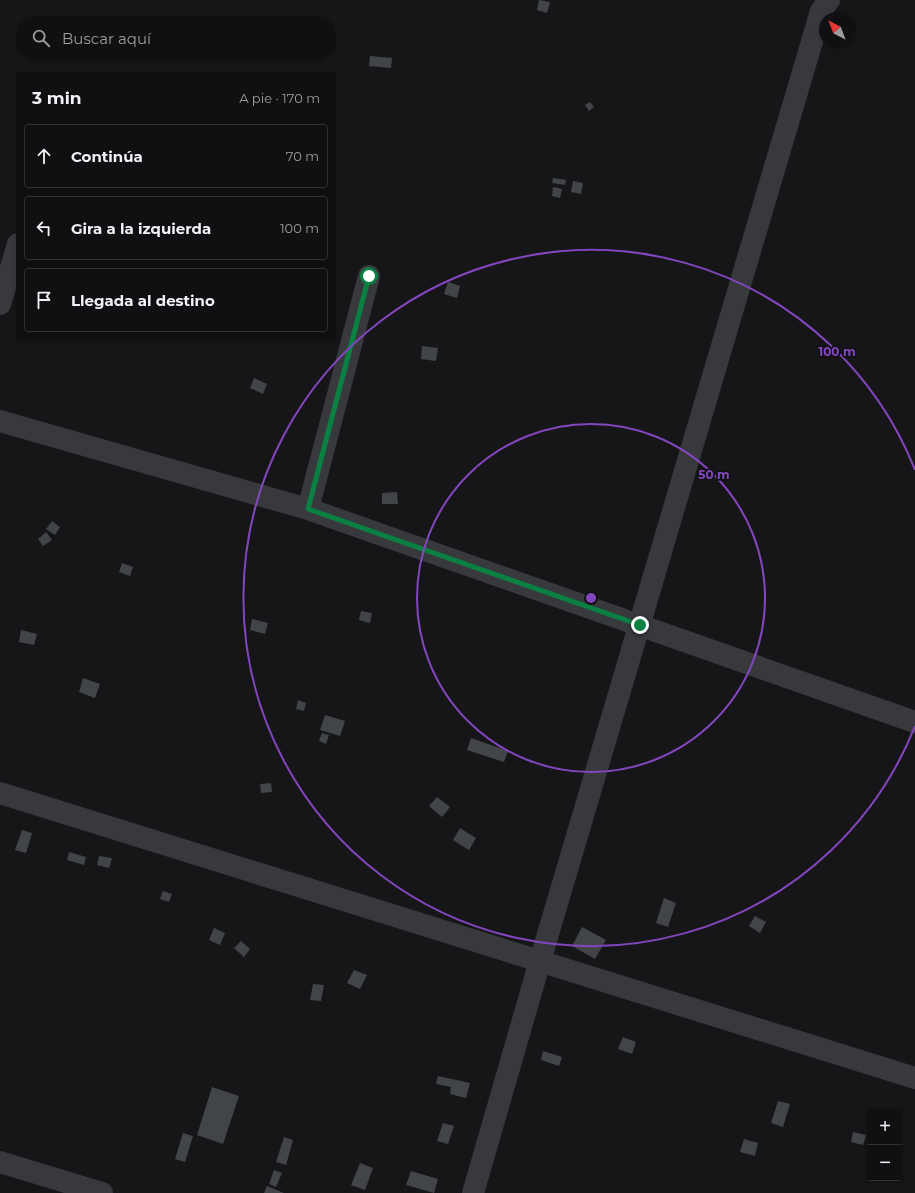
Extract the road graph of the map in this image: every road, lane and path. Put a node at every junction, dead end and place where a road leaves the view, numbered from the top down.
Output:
1 (829, 0) edge
2 (16, 251) edge
3 (369, 276) dead end
4 (0, 304) edge
5 (0, 421) edge
6 (308, 509) junction
7 (640, 625) junction
8 (915, 722) edge
9 (0, 793) edge
10 (540, 961) junction
11 (915, 1078) edge
12 (0, 1162) edge
13 (102, 1193) edge
14 (473, 1193) edge

1 - 7 street
2 - 4 street
3 - 6 street
5 - 6 street
6 - 7 street
7 - 8 street
7 - 10 street
9 - 10 street
10 - 11 street
10 - 14 street
12 - 13 street

